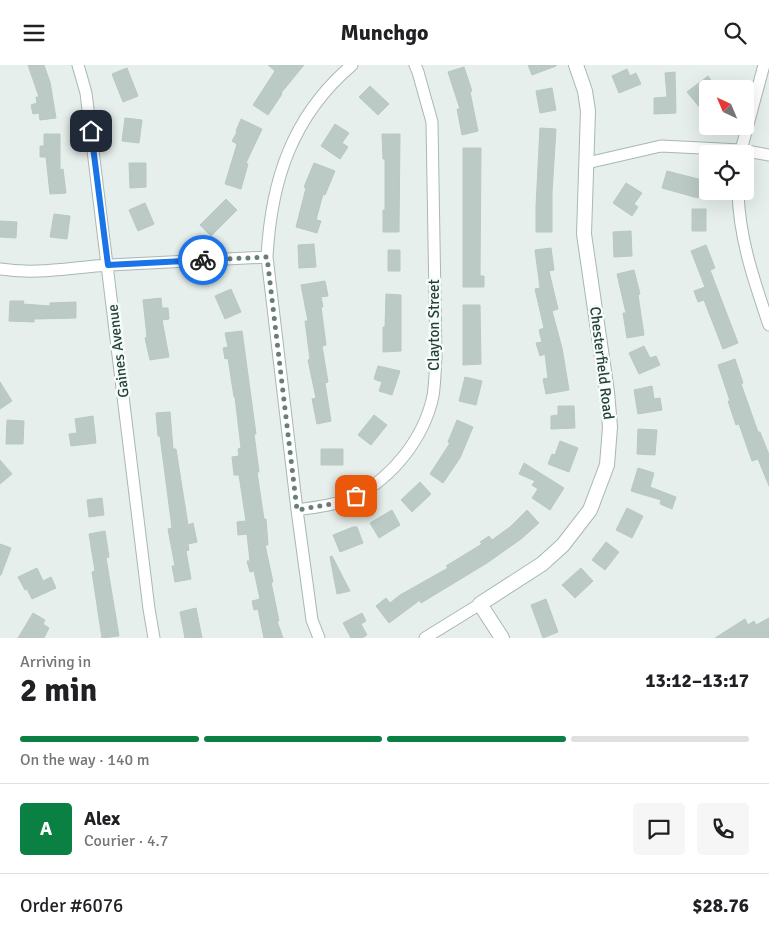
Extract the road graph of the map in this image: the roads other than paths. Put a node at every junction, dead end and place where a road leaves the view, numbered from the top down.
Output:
1 (78, 65) edge
2 (352, 65) edge
3 (415, 65) edge
4 (576, 65) edge
5 (764, 65) edge
6 (743, 145) edge
7 (699, 149) edge
8 (754, 153) edge
9 (769, 155) edge
10 (587, 163) junction
11 (738, 200) edge
12 (267, 257) junction
13 (108, 265) junction
14 (0, 269) edge
15 (769, 325) edge
16 (297, 510) junction
17 (480, 604) junction
18 (154, 638) edge
19 (318, 638) edge
20 (425, 638) edge
21 (502, 638) edge

1 - 13 street, Gaines Avenue
2 - 12 street
3 - 16 street, Clayton Street
4 - 10 street, Chesterfield Road
5 - 6 street
7 - 10 street
8 - 9 street
10 - 17 street, Chesterfield Road
11 - 15 street
12 - 13 street
12 - 16 street
13 - 14 street
13 - 18 street, Gaines Avenue
16 - 19 street
17 - 20 street, Chesterfield Road
17 - 21 street

